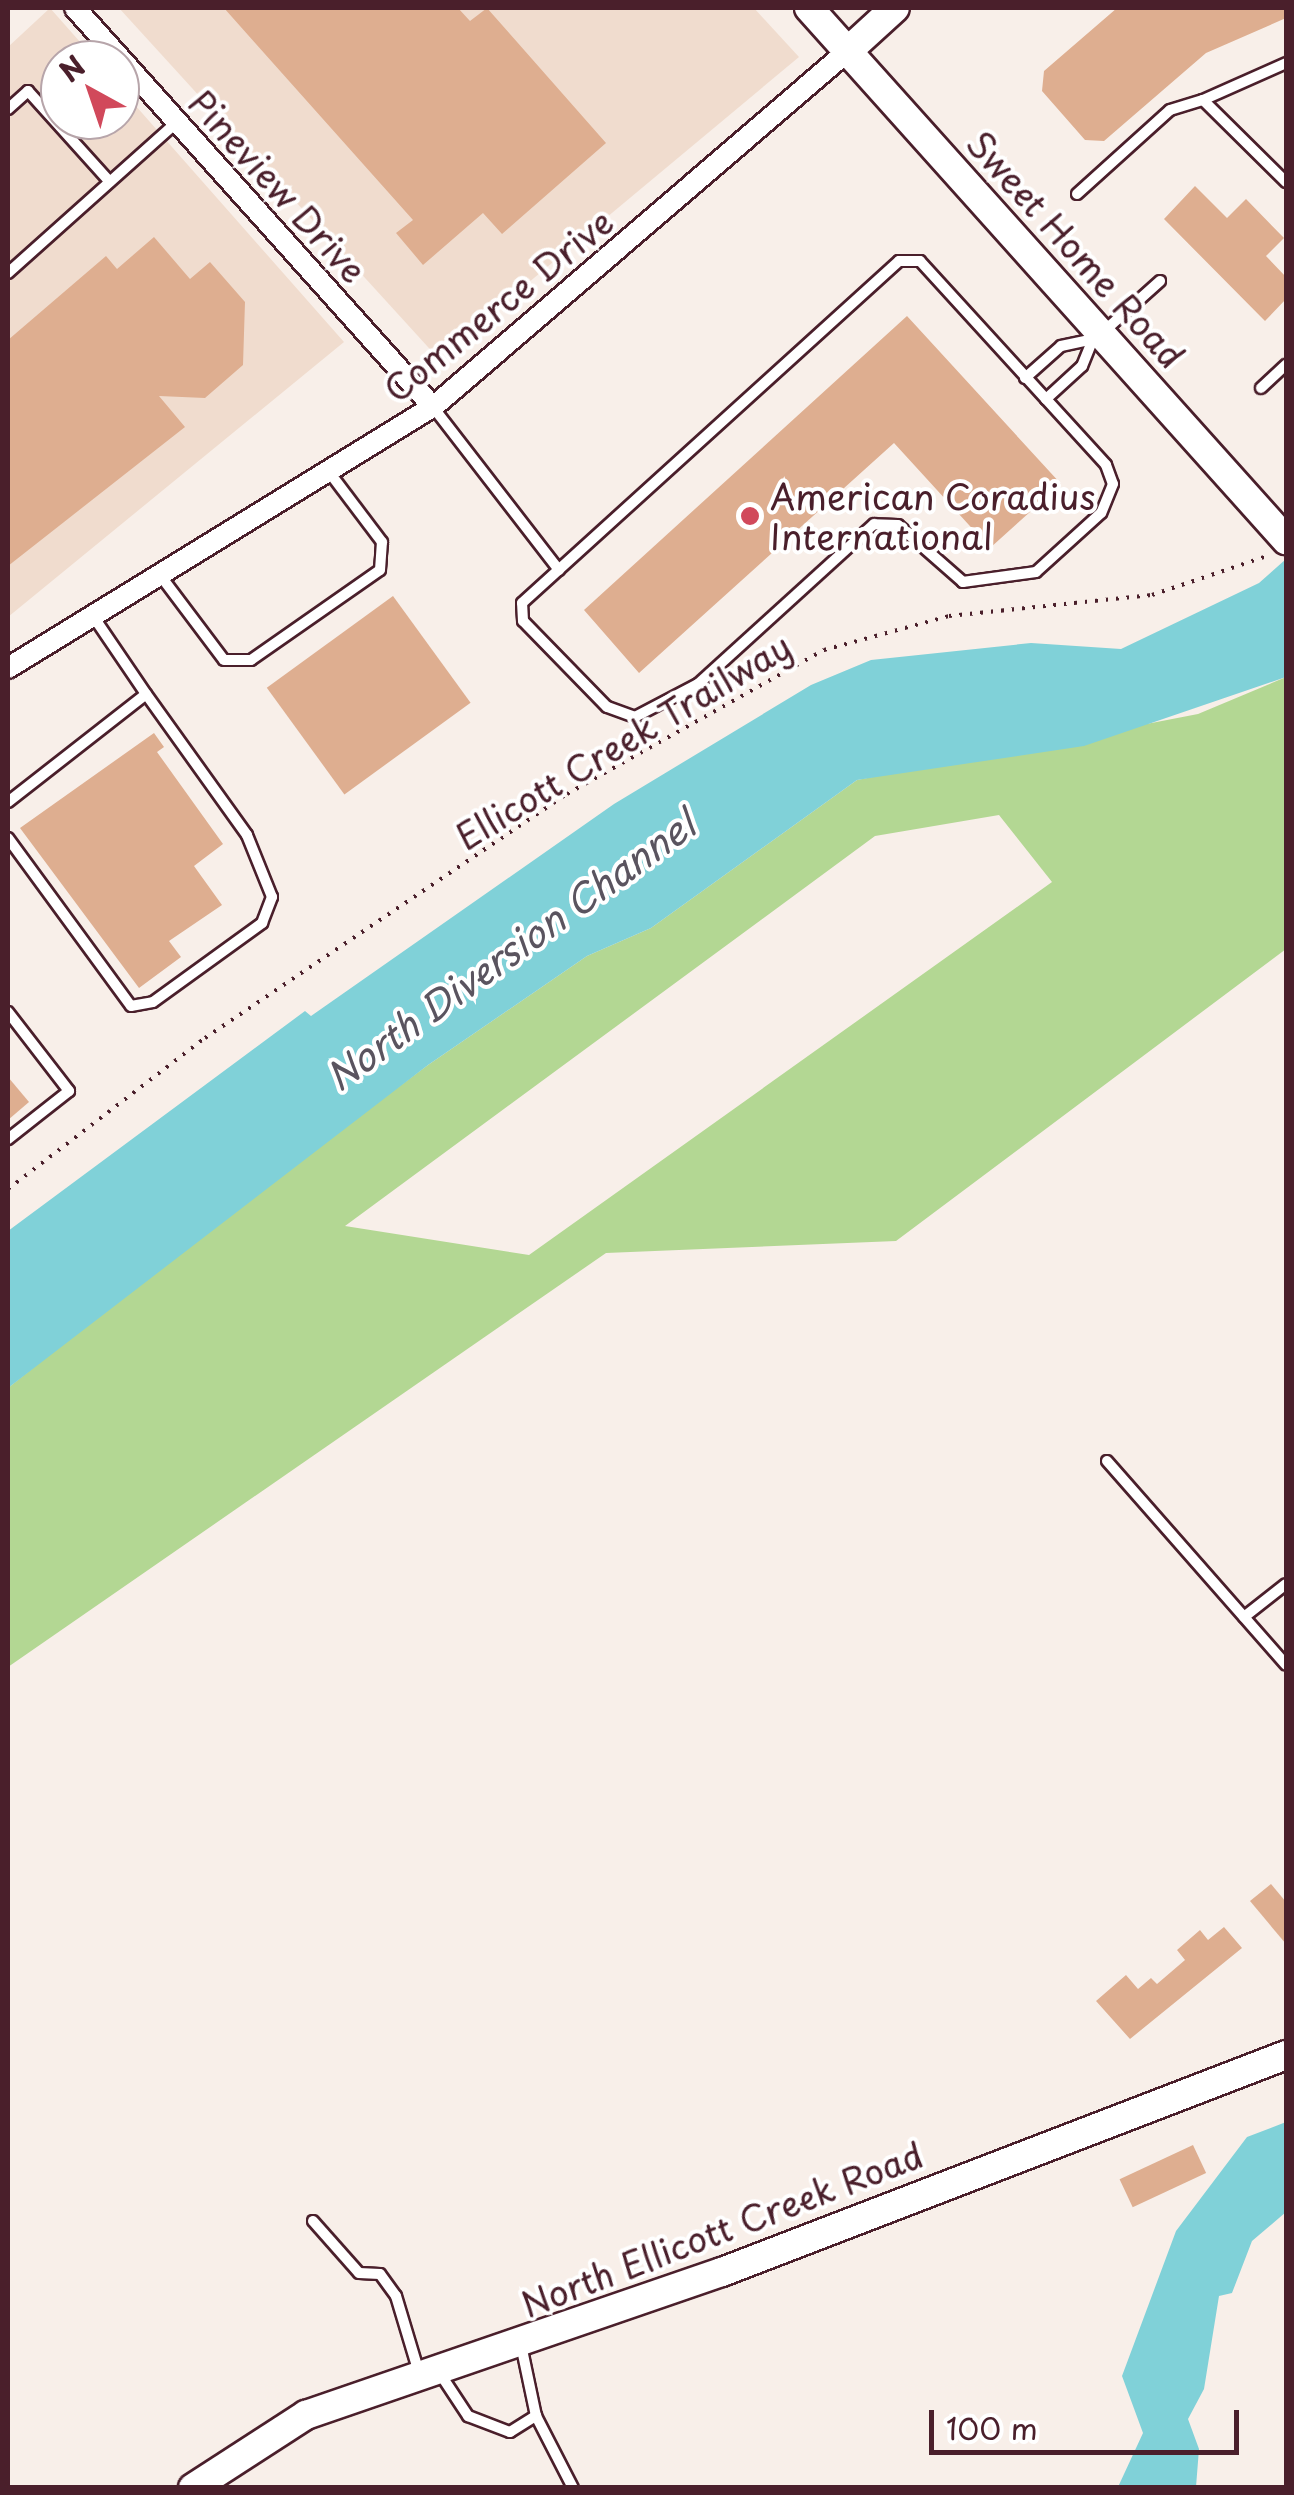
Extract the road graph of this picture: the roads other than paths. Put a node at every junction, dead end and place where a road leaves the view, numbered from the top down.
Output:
1 (74, 8) edge
2 (809, 8) edge
3 (895, 8) edge
4 (848, 50) junction
5 (1286, 63) edge
6 (1203, 100) junction
7 (8, 109) edge
8 (177, 122) junction
9 (110, 182) junction
10 (1286, 182) edge
11 (1078, 194) dead end
12 (8, 272) edge
13 (1160, 281) dead end
14 (1097, 337) junction
15 (1286, 366) edge
16 (1025, 378) junction
17 (1261, 388) dead end
18 (1046, 399) junction
19 (433, 407) junction
20 (329, 472) junction
21 (1280, 545) edge
22 (559, 570) junction
23 (160, 574) junction
24 (94, 616) junction
25 (8, 668) edge
26 (146, 694) junction
27 (8, 802) edge
28 (8, 838) edge
29 (8, 1012) edge
30 (8, 1139) edge
31 (1107, 1461) dead end
32 (1286, 1584) edge
33 (1244, 1617) junction
34 (1286, 1665) edge
35 (1286, 2055) edge
36 (313, 2221) dead end
37 (522, 2344) junction
38 (429, 2374) junction
39 (536, 2416) junction
40 (193, 2488) edge
41 (574, 2488) edge

1 - 8 street, Pineview Drive
2 - 4 street, Sweet Home Road
3 - 4 street
4 - 14 street, Sweet Home Road
4 - 19 street, Commerce Drive
5 - 6 lane
6 - 10 lane
6 - 11 lane
7 - 9 lane
8 - 9 lane
8 - 19 street, Pineview Drive
9 - 12 lane
13 - 14 lane
14 - 16 lane
14 - 18 lane
14 - 21 street, Sweet Home Road
15 - 17 lane
16 - 18 lane
16 - 22 lane
18 - 22 lane
19 - 20 street, Commerce Drive
19 - 22 lane
20 - 23 street, Commerce Drive
20 - 23 lane
23 - 24 street, Commerce Drive
24 - 25 street, Commerce Drive
24 - 26 lane
26 - 27 lane
26 - 28 lane
29 - 30 lane
31 - 33 lane
32 - 33 lane
33 - 34 lane
35 - 37 street, North Ellicott Creek Road
36 - 38 lane
37 - 38 street, North Ellicott Creek Road
37 - 39 lane
38 - 39 lane
38 - 40 street, North Ellicott Creek Road
39 - 41 lane

